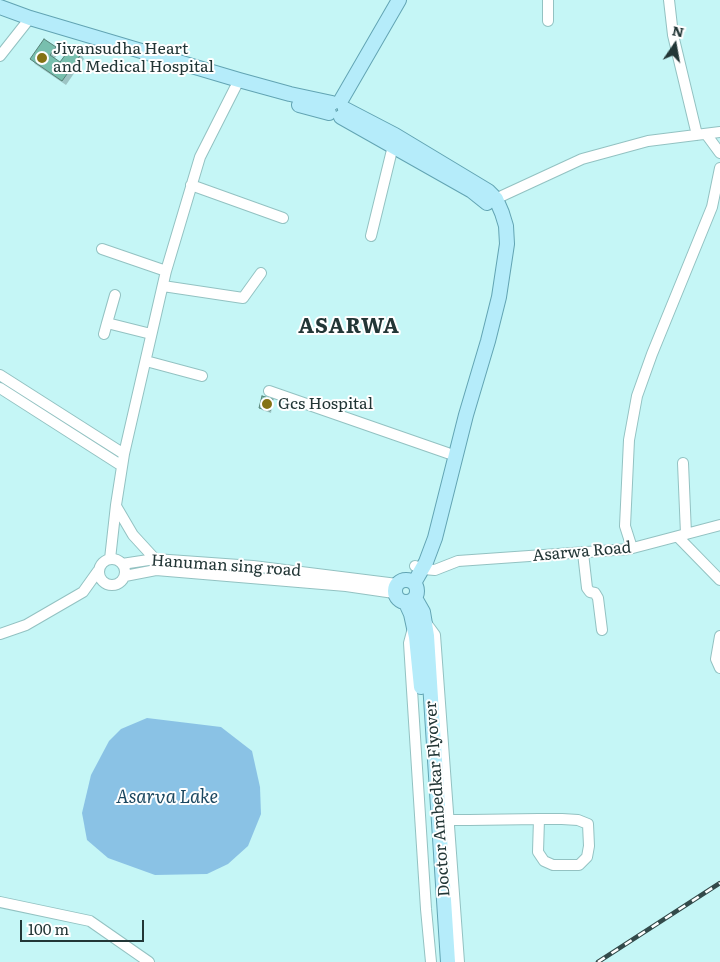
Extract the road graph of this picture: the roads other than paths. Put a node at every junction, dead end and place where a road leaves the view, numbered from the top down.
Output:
1 (399, 0) edge
2 (548, 0) edge
3 (669, 0) edge
4 (0, 7) edge
5 (0, 15) edge
6 (28, 21) junction
7 (548, 21) dead end
8 (0, 56) edge
9 (237, 84) junction
10 (338, 109) junction
11 (720, 132) edge
12 (701, 134) junction
13 (393, 146) junction
14 (720, 153) edge
15 (720, 168) edge
16 (191, 184) junction
17 (491, 201) junction
18 (283, 218) dead end
19 (371, 236) dead end
20 (102, 249) dead end
21 (166, 270) junction
22 (261, 273) dead end
23 (163, 286) junction
24 (115, 295) dead end
25 (107, 323) junction
26 (104, 334) dead end
27 (151, 334) junction
28 (146, 361) junction
29 (0, 375) edge
30 (202, 376) dead end
31 (0, 388) edge
32 (269, 391) dead end
33 (124, 454) junction
34 (451, 455) junction
35 (683, 463) dead end
36 (122, 466) junction
37 (116, 505) junction
38 (720, 525) edge
39 (682, 535) junction
40 (632, 548) junction
41 (583, 553) junction
42 (110, 559) junction
43 (155, 559) junction
44 (122, 564) junction
45 (421, 564) junction
46 (278, 569) junction
47 (98, 570) junction
48 (125, 576) junction
49 (277, 580) junction
50 (720, 580) edge
51 (107, 585) junction
52 (403, 585) junction
53 (83, 592) junction
54 (410, 600) junction
55 (421, 630) junction
56 (602, 630) dead end
57 (0, 634) edge
58 (720, 636) edge
59 (720, 668) edge
60 (539, 819) junction
61 (448, 820) junction
62 (0, 902) edge
63 (149, 962) edge
64 (431, 962) edge
65 (440, 962) edge
66 (448, 962) edge
67 (459, 962) edge

1 - 10 main road
2 - 7 street
3 - 12 street
4 - 6 main road
5 - 6 main road
6 - 8 street
6 - 9 main road
9 - 10 main road
9 - 16 street
10 - 13 main road
10 - 17 main road
11 - 12 street
12 - 14 street
12 - 17 street
13 - 17 main road
13 - 19 street
15 - 40 street
16 - 18 street
16 - 21 street
17 - 34 main road
20 - 21 street
21 - 23 street
22 - 23 street
23 - 27 street
24 - 25 street
25 - 26 street
25 - 27 street
27 - 28 street
28 - 30 street
28 - 33 street
29 - 33 street
31 - 36 street
32 - 34 street
33 - 36 street
34 - 45 main road
35 - 39 street
36 - 37 street
37 - 42 street
37 - 43 street
38 - 39 street, Asarwa Road
39 - 40 street, Asarwa Road
39 - 50 street
40 - 41 street, Asarwa Road
41 - 45 street, Asarwa Road
41 - 56 street
42 - 44 street
42 - 47 street
43 - 44 street, Hanuman sing road
43 - 46 street, Hanuman sing road
44 - 48 street
45 - 52 main road
46 - 49 street
46 - 52 street, Hanuman sing road
47 - 51 street
47 - 53 street
48 - 49 street
48 - 51 street
49 - 52 street
51 - 53 street
52 - 54 main road
52 - 54 main road
53 - 57 street
54 - 55 main road
55 - 61 street
55 - 64 street
55 - 65 main road, Doctor Ambedkar Flyover
55 - 66 main road, Doctor Ambedkar Flyover
58 - 59 street
60 - 60 street
60 - 61 street
61 - 67 street
62 - 63 street

